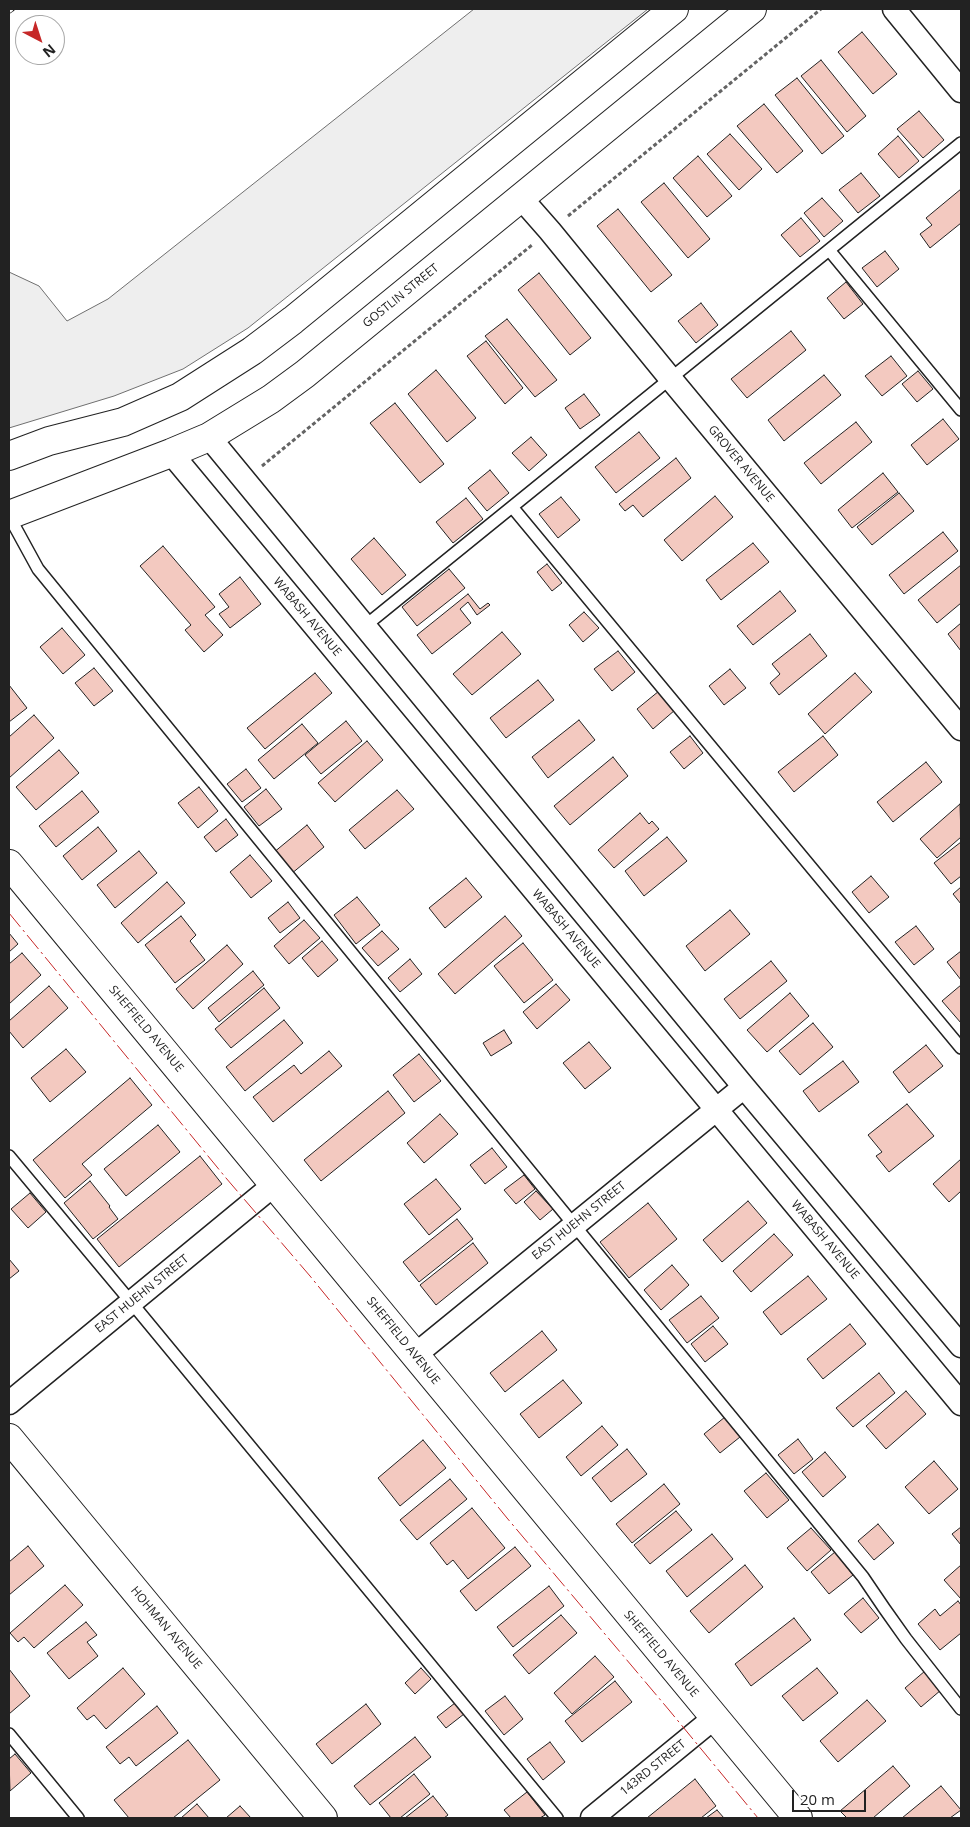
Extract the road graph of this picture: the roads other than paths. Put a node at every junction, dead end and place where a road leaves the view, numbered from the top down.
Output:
1 (674, 9) edge
2 (752, 9) edge
3 (894, 9) edge
4 (961, 91) edge
5 (961, 143) edge
6 (521, 198) junction
7 (829, 250) junction
8 (670, 378) junction
9 (961, 410) edge
10 (209, 436) junction
11 (171, 453) junction
12 (9, 456) edge
13 (512, 508) junction
14 (9, 516) edge
15 (366, 626) junction
16 (961, 729) edge
17 (9, 864) edge
18 (961, 1048) edge
19 (744, 1087) junction
20 (716, 1109) junction
21 (9, 1156) edge
22 (275, 1184) junction
23 (574, 1226) junction
24 (131, 1302) junction
25 (961, 1346) edge
26 (415, 1355) junction
27 (958, 1394) edge
28 (9, 1403) edge
29 (9, 1438) edge
30 (961, 1709) edge
31 (714, 1718) junction
32 (9, 1734) edge
33 (78, 1818) edge
34 (323, 1818) edge
35 (557, 1818) edge
36 (592, 1818) edge
37 (798, 1818) edge

1 - 12 main road
2 - 6 main road, GOSTLIN STREET
3 - 4 street
5 - 7 lane
6 - 8 street, GROVER AVENUE
6 - 10 main road, GOSTLIN STREET
7 - 8 lane
7 - 9 lane
8 - 13 lane
8 - 16 street, GROVER AVENUE
10 - 11 main road, GOSTLIN STREET
10 - 15 street
11 - 14 main road, GOSTLIN STREET
11 - 20 street, WABASH AVENUE
13 - 15 lane
13 - 18 lane
14 - 23 lane
15 - 19 street
17 - 22 main road, SHEFFIELD AVENUE
19 - 20 street, EAST HUEHN STREET
19 - 25 street
20 - 23 street, EAST HUEHN STREET
20 - 27 street, WABASH AVENUE
21 - 24 lane
22 - 24 street, EAST HUEHN STREET
22 - 26 main road, SHEFFIELD AVENUE
23 - 26 street, EAST HUEHN STREET
23 - 30 lane
24 - 28 street, EAST HUEHN STREET
24 - 35 lane
26 - 31 main road, SHEFFIELD AVENUE
29 - 34 main road, HOHMAN AVENUE
31 - 36 street, 143RD STREET
31 - 37 main road, SHEFFIELD AVENUE
32 - 33 lane

